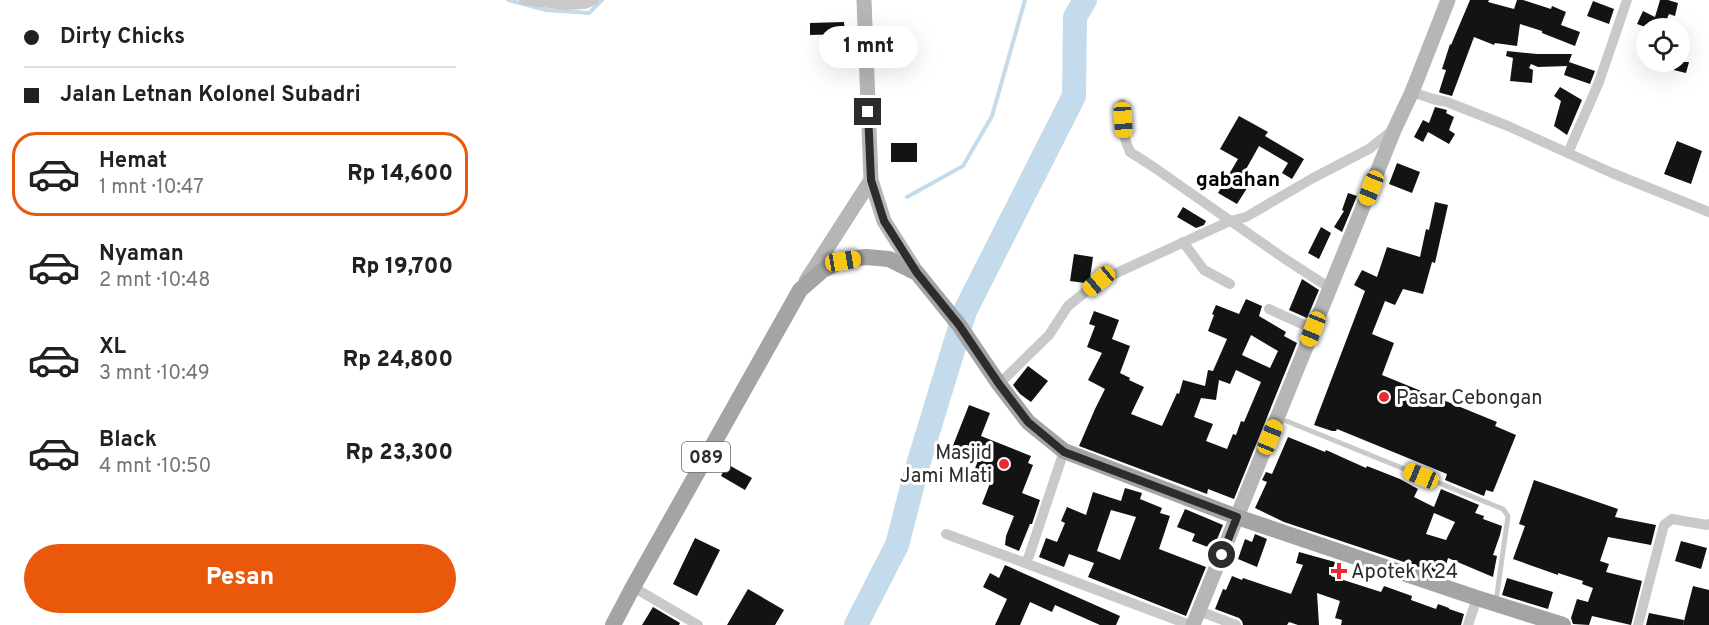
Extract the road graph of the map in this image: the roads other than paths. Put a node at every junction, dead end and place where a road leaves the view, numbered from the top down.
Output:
1 (524, 0) edge
2 (594, 0) edge
3 (864, 0) edge
4 (1448, 0) edge
5 (1627, 0) edge
6 (1412, 92) junction
7 (1122, 104) dead end
8 (1395, 128) junction
9 (1568, 153) junction
10 (871, 180) junction
11 (1709, 212) edge
12 (1230, 220) junction
13 (1183, 242) junction
14 (917, 273) junction
15 (1230, 284) dead end
16 (1330, 288) junction
17 (800, 290) junction
18 (1269, 309) dead end
19 (1313, 329) junction
20 (999, 384) junction
21 (1278, 417) junction
22 (1064, 452) junction
23 (1237, 517) junction
24 (1709, 524) edge
25 (946, 534) dead end
26 (1026, 563) junction
27 (633, 587) junction
28 (1477, 598) junction
29 (1495, 604) junction
30 (1194, 620) edge
31 (613, 625) edge
32 (698, 625) edge
33 (1236, 625) edge
34 (1468, 625) edge
35 (1563, 625) edge
36 (1638, 625) edge

1 - 2 street
3 - 10 main road
4 - 6 main road
5 - 9 street
6 - 8 main road
6 - 9 street
7 - 12 street
8 - 12 street
8 - 16 main road
9 - 11 street
10 - 14 main road
10 - 17 main road
12 - 13 street
12 - 16 street
13 - 15 street
13 - 20 street
14 - 17 main road, 089
14 - 20 main road, 089
16 - 19 main road
17 - 27 main road, 089
18 - 19 street
19 - 21 main road
20 - 22 main road, 089
21 - 23 main road
21 - 29 lane
22 - 23 main road, 089
22 - 26 street
23 - 28 main road
23 - 30 main road
24 - 36 street
25 - 26 street
26 - 30 street
27 - 31 main road, 089
27 - 32 street
28 - 29 main road
28 - 34 street
29 - 35 main road
30 - 33 street

